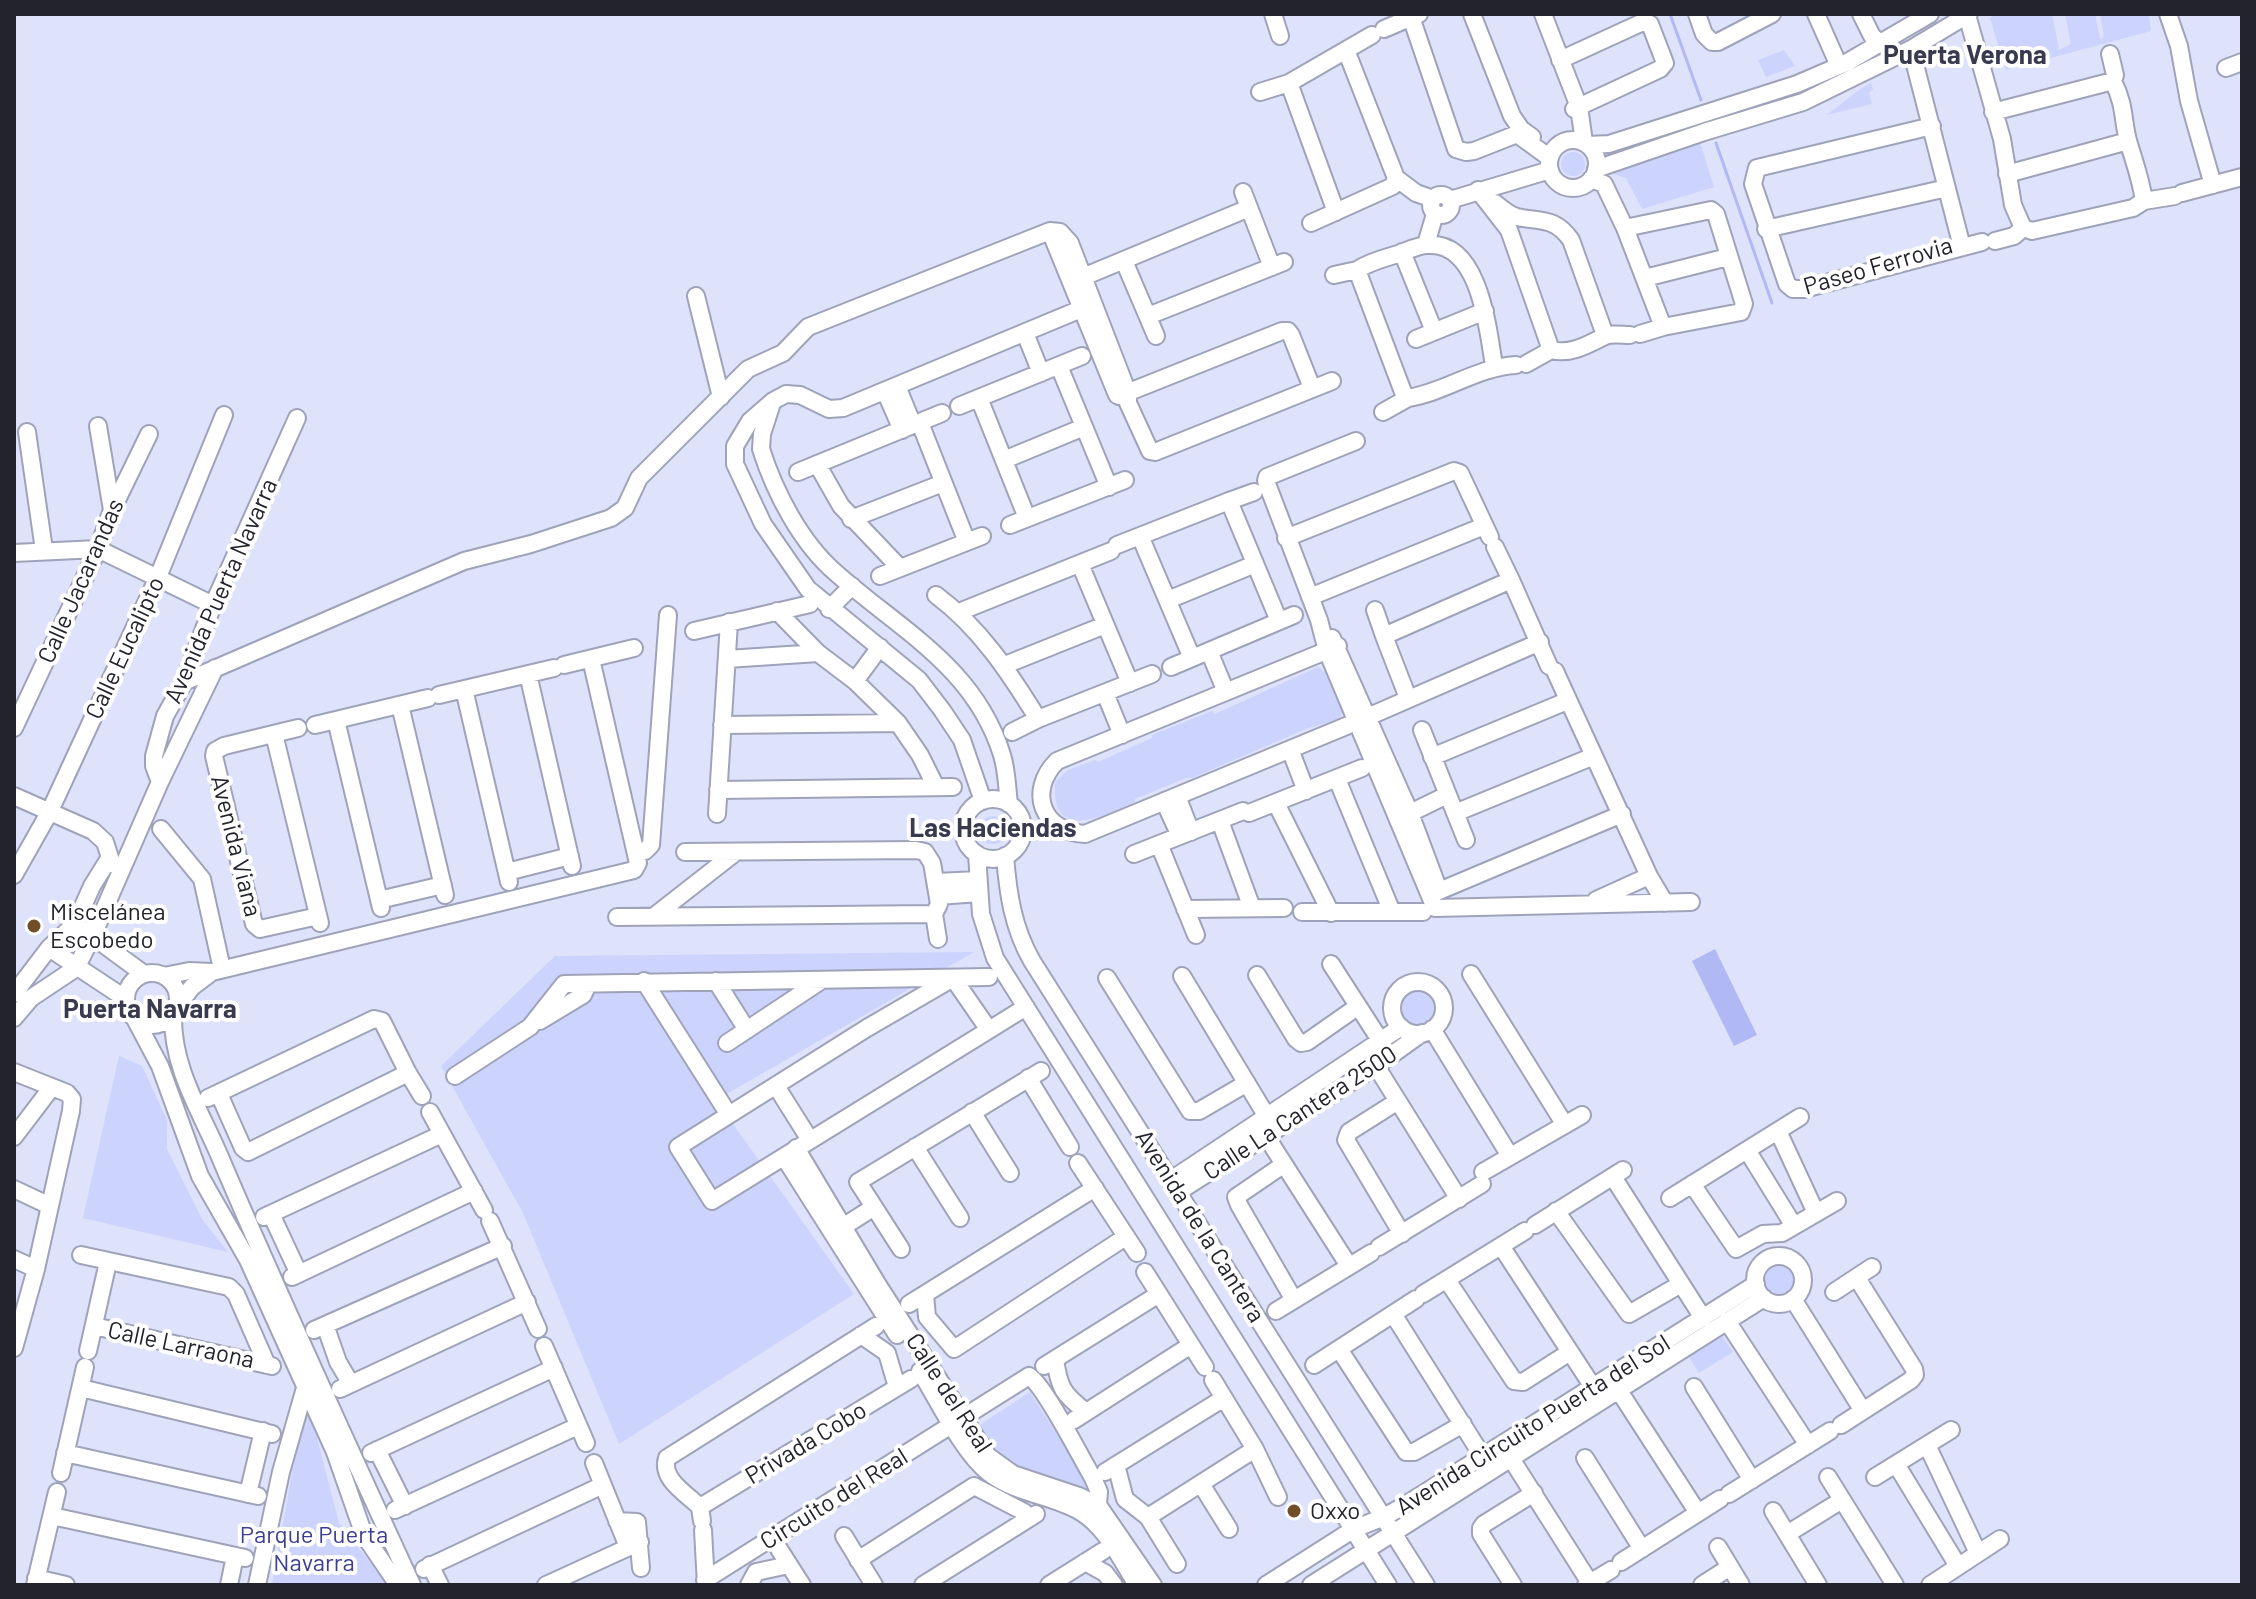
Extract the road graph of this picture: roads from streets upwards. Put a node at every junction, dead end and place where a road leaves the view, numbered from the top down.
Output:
1 (1273, 14) edge
2 (1472, 14) edge
3 (1543, 14) edge
4 (1697, 14) edge
5 (1772, 14) edge
6 (1816, 14) edge
7 (1823, 14) edge
8 (1861, 14) edge
9 (1930, 14) edge
10 (2168, 14) edge
11 (1968, 15) edge
12 (1415, 16) edge
13 (1280, 36) dead end
14 (1881, 44) junction
15 (1911, 49) junction
16 (1346, 50) junction
17 (2110, 54) dead end
18 (1560, 60) junction
19 (1843, 65) junction
20 (2113, 81) junction
21 (1289, 83) junction
22 (1797, 84) junction
23 (1260, 92) dead end
24 (1803, 102) junction
25 (1575, 103) junction
26 (1993, 112) junction
27 (1710, 121) junction
28 (1932, 126) junction
29 (1519, 131) junction
30 (2128, 141) junction
31 (1583, 142) junction
32 (1551, 160) junction
33 (1594, 174) junction
34 (2007, 174) junction
35 (2242, 177) edge
36 (1396, 178) junction
37 (2213, 185) junction
38 (1947, 188) junction
39 (1482, 189) junction
40 (2144, 201) junction
41 (1437, 209) junction
42 (1336, 212) junction
43 (1311, 223) dead end
44 (1512, 223) junction
45 (1625, 228) junction
46 (2023, 228) junction
47 (1766, 229) junction
48 (1050, 231) junction
49 (1430, 245) junction
50 (1962, 247) junction
51 (1402, 252) junction
52 (1728, 257) junction
53 (1126, 265) junction
54 (1357, 270) junction
55 (1334, 275) dead end
56 (1645, 278) junction
57 (1084, 281) junction
58 (696, 296) dead end
59 (1087, 306) junction
60 (1485, 311) junction
61 (1148, 316) junction
62 (1663, 327) junction
63 (1434, 331) junction
64 (1025, 333) junction
65 (1605, 335) junction
66 (1156, 336) dead end
67 (1416, 339) dead end
68 (1551, 350) junction
69 (1082, 356) dead end
70 (1059, 366) junction
71 (1494, 366) junction
72 (1041, 373) junction
73 (1332, 381) dead end
74 (891, 388) junction
75 (1312, 388) junction
76 (721, 397) junction
77 (979, 398) junction
78 (1124, 398) junction
79 (1408, 398) junction
80 (773, 401) junction
81 (959, 406) dead end
82 (1383, 412) dead end
83 (942, 413) dead end
84 (224, 415) dead end
85 (297, 418) dead end
86 (98, 426) dead end
87 (911, 426) junction
88 (1084, 427) junction
89 (27, 432) dead end
90 (149, 434) dead end
91 (1356, 441) dead end
92 (1004, 460) junction
93 (817, 464) junction
94 (798, 472) dead end
95 (943, 483) junction
96 (1254, 492) dead end
97 (1229, 501) junction
98 (112, 510) junction
99 (1027, 518) junction
100 (851, 519) junction
101 (1010, 525) dead end
102 (1140, 536) junction
103 (1490, 537) junction
104 (1286, 538) junction
105 (98, 549) junction
106 (44, 550) junction
107 (15, 556) edge
108 (1080, 564) junction
109 (1255, 564) junction
110 (900, 568) junction
111 (880, 576) dead end
112 (158, 577) junction
113 (1511, 580) junction
114 (852, 586) junction
115 (936, 595) dead end
116 (1310, 597) junction
117 (1168, 600) junction
118 (810, 604) dead end
119 (213, 605) junction
120 (829, 609) junction
121 (1375, 610) dead end
122 (777, 611) junction
123 (959, 612) junction
124 (668, 615) dead end
125 (729, 622) junction
126 (1105, 625) junction
127 (694, 631) dead end
128 (1384, 636) junction
129 (1540, 642) junction
130 (880, 647) junction
131 (634, 648) dead end
132 (1332, 649) junction
133 (1209, 651) junction
134 (818, 653) junction
135 (1192, 658) junction
136 (591, 659) junction
137 (727, 659) junction
138 (1005, 665) junction
139 (1171, 667) dead end
140 (215, 668) junction
141 (528, 674) junction
142 (1152, 674) dead end
143 (855, 681) junction
144 (184, 682) junction
145 (1130, 683) junction
146 (464, 689) junction
147 (1226, 692) junction
148 (1105, 693) junction
149 (1408, 698) junction
150 (1567, 701) junction
151 (400, 705) junction
152 (1038, 719) junction
153 (336, 720) junction
154 (1362, 720) junction
155 (898, 723) junction
156 (315, 725) dead end
157 (722, 725) junction
158 (14, 728) edge
159 (298, 728) dead end
160 (1422, 730) dead end
161 (1012, 732) dead end
162 (274, 734) junction
163 (1122, 735) junction
164 (1287, 751) junction
165 (1594, 756) junction
166 (1432, 757) junction
167 (1362, 768) dead end
168 (1337, 779) junction
169 (160, 782) junction
170 (936, 787) junction
171 (953, 787) dead end
172 (718, 790) junction
173 (1304, 792) junction
174 (1447, 795) junction
175 (14, 796) edge
176 (1171, 798) junction
177 (1041, 799) junction
178 (983, 801) junction
179 (1276, 803) junction
180 (1012, 806) junction
181 (49, 813) junction
182 (1455, 813) junction
183 (717, 814) dead end
184 (1622, 814) junction
185 (1048, 816) junction
186 (1404, 816) junction
187 (1220, 821) junction
188 (1023, 825) junction
189 (161, 829) dead end
190 (1186, 834) junction
191 (1466, 840) dead end
192 (1159, 844) junction
193 (636, 852) junction
194 (685, 852) dead end
195 (736, 852) junction
196 (977, 854) junction
197 (1134, 854) dead end
198 (1005, 856) junction
199 (110, 857) junction
200 (539, 864) junction
201 (14, 875) edge
202 (1649, 876) junction
203 (116, 882) junction
204 (978, 886) junction
205 (937, 889) junction
206 (545, 891) junction
207 (411, 892) junction
208 (1439, 898) junction
209 (1691, 902) dead end
210 (1590, 903) junction
211 (1665, 903) junction
212 (1252, 908) junction
213 (1284, 908) dead end
214 (1185, 909) junction
215 (1302, 912) dead end
216 (1392, 912) junction
217 (1423, 912) dead end
218 (1331, 913) junction
219 (934, 914) junction
220 (617, 917) dead end
221 (653, 917) junction
222 (419, 922) junction
223 (284, 923) junction
224 (75, 924) junction
225 (93, 935) junction
226 (1196, 935) dead end
227 (938, 939) dead end
228 (49, 948) junction
229 (292, 952) junction
230 (1331, 964) dead end
231 (76, 968) junction
232 (217, 970) junction
233 (1039, 973) junction
234 (144, 974) junction
235 (1471, 974) dead end
236 (1257, 975) dead end
237 (164, 976) junction
238 (1182, 976) dead end
239 (989, 977) dead end
240 (953, 978) junction
241 (1107, 978) dead end
242 (823, 979) junction
243 (644, 981) junction
244 (716, 981) junction
245 (1014, 988) junction
246 (14, 994) edge
247 (126, 999) junction
248 (1026, 1007) junction
249 (1357, 1007) junction
250 (176, 1010) junction
251 (14, 1018) edge
252 (135, 1019) junction
253 (1401, 1027) junction
254 (747, 1030) junction
255 (989, 1030) junction
256 (1427, 1031) junction
257 (1380, 1040) junction
258 (727, 1043) dead end
259 (1376, 1066) junction
260 (14, 1072) edge
261 (408, 1073) junction
262 (455, 1076) dead end
263 (1247, 1083) junction
264 (776, 1086) junction
265 (59, 1090) junction
266 (422, 1096) dead end
267 (1398, 1101) junction
268 (430, 1112) dead end
269 (972, 1112) junction
270 (729, 1115) junction
271 (1582, 1115) dead end
272 (1800, 1117) dead end
273 (233, 1125) junction
274 (1565, 1125) junction
275 (1269, 1128) junction
276 (1778, 1131) junction
277 (209, 1134) junction
278 (442, 1134) junction
279 (14, 1137) edge
280 (915, 1147) junction
281 (1070, 1147) dead end
282 (797, 1148) junction
283 (1747, 1150) junction
284 (1510, 1156) junction
285 (220, 1157) junction
286 (1078, 1163) dead end
287 (195, 1165) junction
288 (1283, 1165) junction
289 (1010, 1173) dead end
290 (1692, 1184) junction
291 (1174, 1186) junction
292 (1095, 1188) junction
293 (14, 1189) edge
294 (474, 1191) junction
295 (1670, 1198) dead end
296 (1459, 1199) junction
297 (1837, 1201) dead end
298 (48, 1205) junction
299 (874, 1207) junction
300 (1556, 1211) junction
301 (1816, 1213) junction
302 (960, 1218) dead end
303 (1788, 1229) junction
304 (838, 1230) junction
305 (1402, 1234) junction
306 (282, 1238) junction
307 (1124, 1238) junction
308 (503, 1246) junction
309 (1501, 1246) junction
310 (258, 1249) junction
311 (901, 1249) dead end
312 (1137, 1253) dead end
313 (81, 1255) dead end
314 (1781, 1256) junction
315 (14, 1259) edge
316 (108, 1262) junction
317 (1349, 1266) junction
318 (1872, 1267) dead end
319 (36, 1269) junction
320 (1145, 1272) dead end
321 (1857, 1278) junction
322 (1447, 1280) junction
323 (1681, 1284) junction
324 (1760, 1291) junction
325 (1834, 1292) dead end
326 (1159, 1294) junction
327 (925, 1295) junction
328 (1793, 1299) junction
329 (1294, 1300) junction
330 (527, 1302) junction
331 (909, 1304) dead end
332 (1276, 1311) dead end
333 (1393, 1314) junction
334 (1703, 1318) junction
335 (1727, 1321) junction
336 (274, 1322) junction
337 (932, 1325) junction
338 (94, 1326) junction
339 (538, 1329) dead end
340 (253, 1331) junction
341 (907, 1340) junction
342 (15, 1341) edge
343 (1191, 1345) junction
344 (544, 1346) dead end
345 (1339, 1349) junction
346 (1570, 1352) junction
347 (887, 1353) junction
348 (338, 1362) junction
349 (1314, 1365) dead end
350 (554, 1368) junction
351 (315, 1373) junction
352 (1614, 1383) junction
353 (1060, 1387) junction
354 (1593, 1387) junction
355 (1694, 1387) dead end
356 (81, 1388) junction
357 (305, 1388) junction
358 (1045, 1397) junction
359 (1224, 1398) junction
360 (1863, 1411) junction
361 (958, 1422) junction
362 (1463, 1424) junction
363 (578, 1426) junction
364 (1951, 1430) dead end
365 (586, 1443) dead end
366 (1808, 1445) junction
367 (1927, 1445) junction
368 (1255, 1449) junction
369 (1507, 1451) junction
370 (65, 1453) junction
371 (1483, 1457) junction
372 (1585, 1458) dead end
373 (594, 1463) dead end
374 (1896, 1464) junction
375 (254, 1467) junction
376 (281, 1472) junction
377 (61, 1473) dead end
378 (1828, 1477) dead end
379 (1875, 1477) dead end
380 (392, 1479) junction
381 (1752, 1480) junction
382 (1201, 1484) junction
383 (603, 1485) junction
384 (1022, 1489) junction
385 (57, 1492) dead end
386 (1534, 1493) junction
387 (1123, 1495) junction
388 (1278, 1497) dead end
389 (372, 1498) junction
390 (1842, 1500) junction
391 (1013, 1506) junction
392 (1099, 1507) junction
393 (1773, 1511) dead end
394 (1698, 1513) junction
395 (354, 1514) junction
396 (52, 1516) junction
397 (1148, 1517) junction
398 (702, 1519) junction
399 (1388, 1524) junction
400 (385, 1526) junction
401 (1229, 1529) dead end
402 (1354, 1529) junction
403 (1787, 1534) junction
404 (364, 1535) junction
405 (844, 1536) dead end
406 (2000, 1539) dead end
407 (634, 1544) junction
408 (1718, 1547) dead end
409 (779, 1549) dead end
410 (1642, 1549) junction
411 (1103, 1551) dead end
412 (1367, 1552) junction
413 (1978, 1553) junction
414 (745, 1555) junction
415 (858, 1560) junction
416 (1085, 1562) junction
417 (1177, 1564) dead end
418 (789, 1565) junction
419 (1958, 1566) junction
420 (1730, 1567) junction
421 (641, 1568) dead end
422 (1127, 1569) junction
423 (752, 1579) edge
424 (36, 1582) edge
425 (706, 1582) edge
426 (1112, 1583) edge
427 (1147, 1584) edge
428 (1588, 1584) edge
429 (66, 1585) edge
430 (229, 1585) edge
431 (257, 1585) edge
432 (398, 1585) edge
433 (412, 1585) edge
434 (440, 1585) edge
435 (546, 1585) edge
436 (802, 1585) edge
437 (874, 1585) edge
438 (923, 1585) edge
439 (1049, 1585) edge
440 (1266, 1585) edge
441 (1311, 1585) edge
442 (1388, 1585) edge
443 (1426, 1585) edge
444 (1513, 1585) edge
445 (1702, 1585) edge
446 (1741, 1585) edge
447 (1818, 1585) edge
448 (1895, 1585) edge
449 (1930, 1585) edge

1 - 13 street
2 - 29 street
3 - 18 street
4 - 5 street
6 - 19 street
7 - 19 street
8 - 14 street
9 - 14 street
10 - 37 street
11 - 15 street
11 - 26 street
12 - 16 street
12 - 29 street
14 - 19 street
15 - 24 street
15 - 28 street, Paseo Ferrovia
16 - 21 street
16 - 36 street
17 - 20 street
18 - 25 street
18 - 25 street
19 - 22 street
20 - 26 street
20 - 30 street
21 - 23 street
21 - 42 street
22 - 24 street
22 - 27 street
24 - 27 street
25 - 31 street
26 - 34 street
27 - 31 street
27 - 33 street
28 - 38 street, Paseo Ferrovia
28 - 47 street, Paseo Ferrovia
29 - 32 street
30 - 34 street
30 - 40 street
31 - 32 street
31 - 33 street
32 - 33 street
32 - 39 street
33 - 45 street
34 - 46 street
35 - 37 street
36 - 41 street
36 - 42 street
37 - 40 street
38 - 47 street
38 - 50 street, Paseo Ferrovia
39 - 41 street
39 - 44 street
40 - 46 street
41 - 49 street
42 - 43 street
44 - 65 street
44 - 68 street
45 - 52 street
45 - 56 street
46 - 50 street
47 - 50 street, Paseo Ferrovia
48 - 57 street
48 - 59 street
48 - 76 street
49 - 51 street
49 - 60 street
51 - 54 street
51 - 63 street
52 - 56 street
52 - 62 street
53 - 57 street
53 - 61 street
53 - 61 street
54 - 55 street
54 - 79 street
56 - 62 street
57 - 59 street
58 - 76 street
59 - 64 street
59 - 78 street
60 - 63 street
60 - 71 street
61 - 66 street
62 - 65 street
63 - 67 street
64 - 72 street
64 - 74 street
65 - 68 street
68 - 71 street
69 - 70 street
70 - 72 street
70 - 88 street
71 - 79 street
72 - 77 street
73 - 75 street
74 - 80 street
74 - 87 street
75 - 78 street
75 - 78 street
76 - 140 street
77 - 81 street
77 - 92 street
79 - 82 street
80 - 114 street
80 - 120 street
83 - 87 street
84 - 112 street, Calle Eucalipto
85 - 119 street, Avenida Puerta Navarra
86 - 98 street
87 - 93 street
87 - 95 street
88 - 92 street
88 - 99 street
89 - 106 street
90 - 98 street, Calle Jacarandas
91 - 104 street
92 - 99 street
93 - 94 street
93 - 100 street
95 - 100 street
95 - 110 street
96 - 97 street
97 - 102 street
97 - 109 street
98 - 105 street, Calle Jacarandas
99 - 101 street
100 - 110 street
102 - 108 street
102 - 117 street
103 - 104 street
103 - 113 street
103 - 116 street
104 - 116 street
105 - 106 street
105 - 112 street
105 - 158 street, Calle Jacarandas
106 - 107 street
108 - 123 street
108 - 126 street
109 - 117 street
109 - 133 street
110 - 111 street
112 - 119 street
112 - 181 street, Calle Eucalipto
113 - 128 street
113 - 129 street
114 - 120 street
114 - 180 street
115 - 123 street
116 - 132 street
117 - 135 street
118 - 122 street
119 - 144 street, Avenida Puerta Navarra
120 - 130 street
121 - 128 street
122 - 125 street
122 - 134 street
123 - 138 street
124 - 193 street
125 - 127 street
125 - 137 street
126 - 138 street
126 - 145 street
128 - 149 street
129 - 149 street
129 - 150 street
130 - 143 street
130 - 178 street
131 - 136 street
132 - 147 street
132 - 154 street
133 - 135 street
133 - 147 street
134 - 137 street
134 - 143 street
135 - 139 street
136 - 141 street
136 - 193 street
137 - 157 street
138 - 152 street
140 - 144 street
140 - 169 street
141 - 146 street
141 - 200 street
142 - 145 street
143 - 155 street
144 - 169 street, Avenida Puerta Navarra
145 - 148 street
146 - 151 street
146 - 200 street
147 - 163 street
148 - 152 street
148 - 163 street
149 - 154 street
150 - 165 street
150 - 166 street
151 - 153 street
151 - 207 street
152 - 161 street
153 - 156 street
153 - 207 street
154 - 164 street
154 - 186 street
155 - 157 street
155 - 170 street
157 - 172 street
159 - 162 street, Avenida Viana
160 - 166 street
162 - 223 street, Avenida Viana
162 - 223 street, Avenida Viana
163 - 177 street
164 - 173 street
164 - 176 street
165 - 182 street
165 - 184 street
166 - 174 street
167 - 168 street
168 - 173 street
168 - 216 street
169 - 203 street
170 - 171 street
170 - 172 street
172 - 183 street
173 - 179 street
174 - 182 street
174 - 186 street
175 - 181 street
176 - 185 street
176 - 190 street
177 - 180 street
177 - 185 street
178 - 180 street
178 - 196 street
179 - 187 street
179 - 218 street
180 - 188 street
181 - 199 street
181 - 201 street, Calle Eucalipto
182 - 191 street
184 - 202 street
184 - 208 street
185 - 188 street
186 - 208 street
187 - 190 street
187 - 212 street
188 - 198 street
189 - 232 street
190 - 192 street
192 - 197 street
192 - 214 street
193 - 206 street
194 - 195 street
195 - 205 street
195 - 221 street
196 - 198 street
196 - 204 street, Avenida de la Cantera
198 - 233 street, Avenida de la Cantera
199 - 203 street
199 - 224 street
200 - 206 street
202 - 210 street
202 - 211 street
203 - 225 street
204 - 205 street
204 - 245 street, Avenida de la Cantera
205 - 219 street
206 - 222 street
207 - 222 street
208 - 210 street
209 - 211 street
210 - 211 street
212 - 213 street
212 - 214 street
214 - 226 street
215 - 218 street
216 - 217 street
216 - 218 street
219 - 221 street
219 - 227 street
220 - 221 street
222 - 229 street
223 - 229 street, Avenida Viana
224 - 225 street
224 - 228 street
225 - 231 street
225 - 234 street
228 - 231 street
228 - 246 street
229 - 232 street
230 - 249 street
231 - 247 street
231 - 251 street
232 - 237 street
232 - 250 street
233 - 245 street
233 - 291 street, Avenida de la Cantera
234 - 237 street
234 - 247 street
235 - 274 street
236 - 249 street
237 - 250 street
238 - 263 street
239 - 240 street
240 - 242 street
240 - 255 street
240 - 264 street
241 - 263 street
242 - 244 street
242 - 254 street
243 - 244 street
243 - 262 street
243 - 270 street
244 - 254 street
245 - 248 street, Avenida de la Cantera
247 - 252 street
248 - 255 street
248 - 402 street, Avenida de la Cantera
249 - 257 street
250 - 252 street
250 - 277 street
252 - 287 street
253 - 256 street
253 - 256 street
253 - 257 street, Calle La Cantera 2500
254 - 258 street
255 - 282 street
256 - 259 street, Calle La Cantera 2500
256 - 284 street
257 - 275 street, Calle La Cantera 2500
259 - 267 street
259 - 275 street, Calle La Cantera 2500
260 - 265 street
261 - 266 street
261 - 273 street
261 - 273 street
263 - 275 street
264 - 270 street
264 - 282 street, Calle del Real
265 - 279 street
265 - 298 street
267 - 296 street
267 - 305 street
268 - 278 street
269 - 280 street
269 - 281 street
269 - 289 street
270 - 282 street
271 - 274 street
272 - 276 street
273 - 277 street
274 - 284 street
275 - 288 street
275 - 291 street, Calle La Cantera 2500
276 - 283 street
276 - 301 street
277 - 285 street
278 - 294 street
278 - 306 street
280 - 299 street
280 - 302 street
282 - 304 street, Calle del Real
283 - 290 street
283 - 303 street
284 - 296 street
285 - 287 street
285 - 287 street
285 - 310 street
286 - 292 street
287 - 336 street
288 - 317 street
288 - 329 street
290 - 295 street
290 - 303 street
291 - 399 street, Avenida de la Cantera
292 - 307 street
292 - 327 street
293 - 298 street
294 - 306 street
294 - 308 street
296 - 305 street
297 - 301 street
298 - 319 street
299 - 304 street
299 - 311 street
300 - 309 street
300 - 323 street
300 - 323 street
301 - 303 street
303 - 314 street
304 - 341 street, Calle del Real
305 - 317 street
306 - 310 street
307 - 312 street
307 - 337 street
308 - 330 street
308 - 348 street
309 - 322 street
309 - 346 street
310 - 351 street
313 - 316 street, Calle Larraona
314 - 324 street
314 - 328 street
315 - 319 street
316 - 338 street
316 - 340 street, Calle Larraona
317 - 329 street
318 - 321 street
319 - 342 street
320 - 326 street
321 - 325 street
321 - 360 street
322 - 333 street
322 - 346 street
323 - 334 street
324 - 328 street
324 - 334 street, Avenida Circuito Puerta del Sol
324 - 335 street, Avenida Circuito Puerta del Sol
326 - 343 street
326 - 353 street
327 - 331 street
327 - 337 street
328 - 360 street
329 - 332 street
330 - 339 street
330 - 348 street
333 - 345 street
333 - 362 street
334 - 352 street, Avenida Circuito Puerta del Sol
335 - 352 street, Avenida Circuito Puerta del Sol
335 - 366 street
336 - 340 street
336 - 357 street
337 - 341 street
338 - 340 street, Calle Larraona
338 - 356 street
341 - 347 street
341 - 361 street, Calle del Real
343 - 353 street
343 - 359 street
344 - 350 street
345 - 349 street
345 - 362 street
346 - 354 street
347 - 398 street, Privada Cobo
347 - 398 street
348 - 351 street
350 - 363 street
350 - 380 street
351 - 389 street
352 - 354 street, Avenida Circuito Puerta del Sol
352 - 369 street, Avenida Circuito Puerta del Sol
352 - 394 street
353 - 358 street
354 - 369 street, Avenida Circuito Puerta del Sol
355 - 381 street
356 - 370 street
356 - 375 street
357 - 376 street
357 - 395 street
358 - 361 street, Circuito del Real
358 - 392 street
359 - 368 street
359 - 387 street
360 - 366 street
361 - 384 street, Calle del Real
361 - 392 street, Calle del Real
361 - 414 street, Circuito del Real
362 - 371 street
363 - 365 street
363 - 380 street
364 - 367 street
366 - 381 street
367 - 374 street
367 - 413 street
368 - 382 street
368 - 388 street
369 - 371 street, Avenida Circuito Puerta del Sol
369 - 386 street
369 - 399 street, Avenida Circuito Puerta del Sol
370 - 375 street
370 - 377 street
371 - 399 street, Avenida Circuito Puerta del Sol
372 - 410 street
373 - 383 street
374 - 379 street
374 - 419 street
375 - 376 street
376 - 431 street
378 - 390 street
380 - 389 street
381 - 394 street
382 - 397 street
382 - 401 street
383 - 407 street
383 - 434 street
384 - 391 street
384 - 422 street, Calle del Real
385 - 396 street
386 - 428 street
386 - 444 street
387 - 392 street
387 - 397 street
389 - 395 street
389 - 400 street
390 - 403 street
390 - 448 street
391 - 415 street
391 - 438 street
392 - 427 street, Calle del Real
393 - 403 street
394 - 410 street
395 - 404 street
396 - 424 street
396 - 430 street
397 - 417 street
398 - 425 street
399 - 402 street, Avenida Circuito Puerta del Sol
399 - 412 street, Avenida Circuito Puerta del Sol
399 - 443 street, Avenida de la Cantera
400 - 404 street
400 - 433 street
402 - 412 street, Avenida de la Cantera
402 - 440 street, Avenida Circuito Puerta del Sol
403 - 447 street
404 - 432 street
405 - 415 street
406 - 413 street
407 - 421 street
407 - 435 street
408 - 420 street
409 - 418 street
410 - 428 street
411 - 416 street
412 - 441 street, Avenida Circuito Puerta del Sol
412 - 442 street, Avenida de la Cantera
413 - 419 street
414 - 423 street
414 - 425 street, Circuito del Real
415 - 437 street
416 - 426 street
416 - 439 street
418 - 423 street
418 - 436 street
419 - 449 street
420 - 445 street
420 - 446 street
422 - 426 street
422 - 427 street, Calle del Real
424 - 429 street

